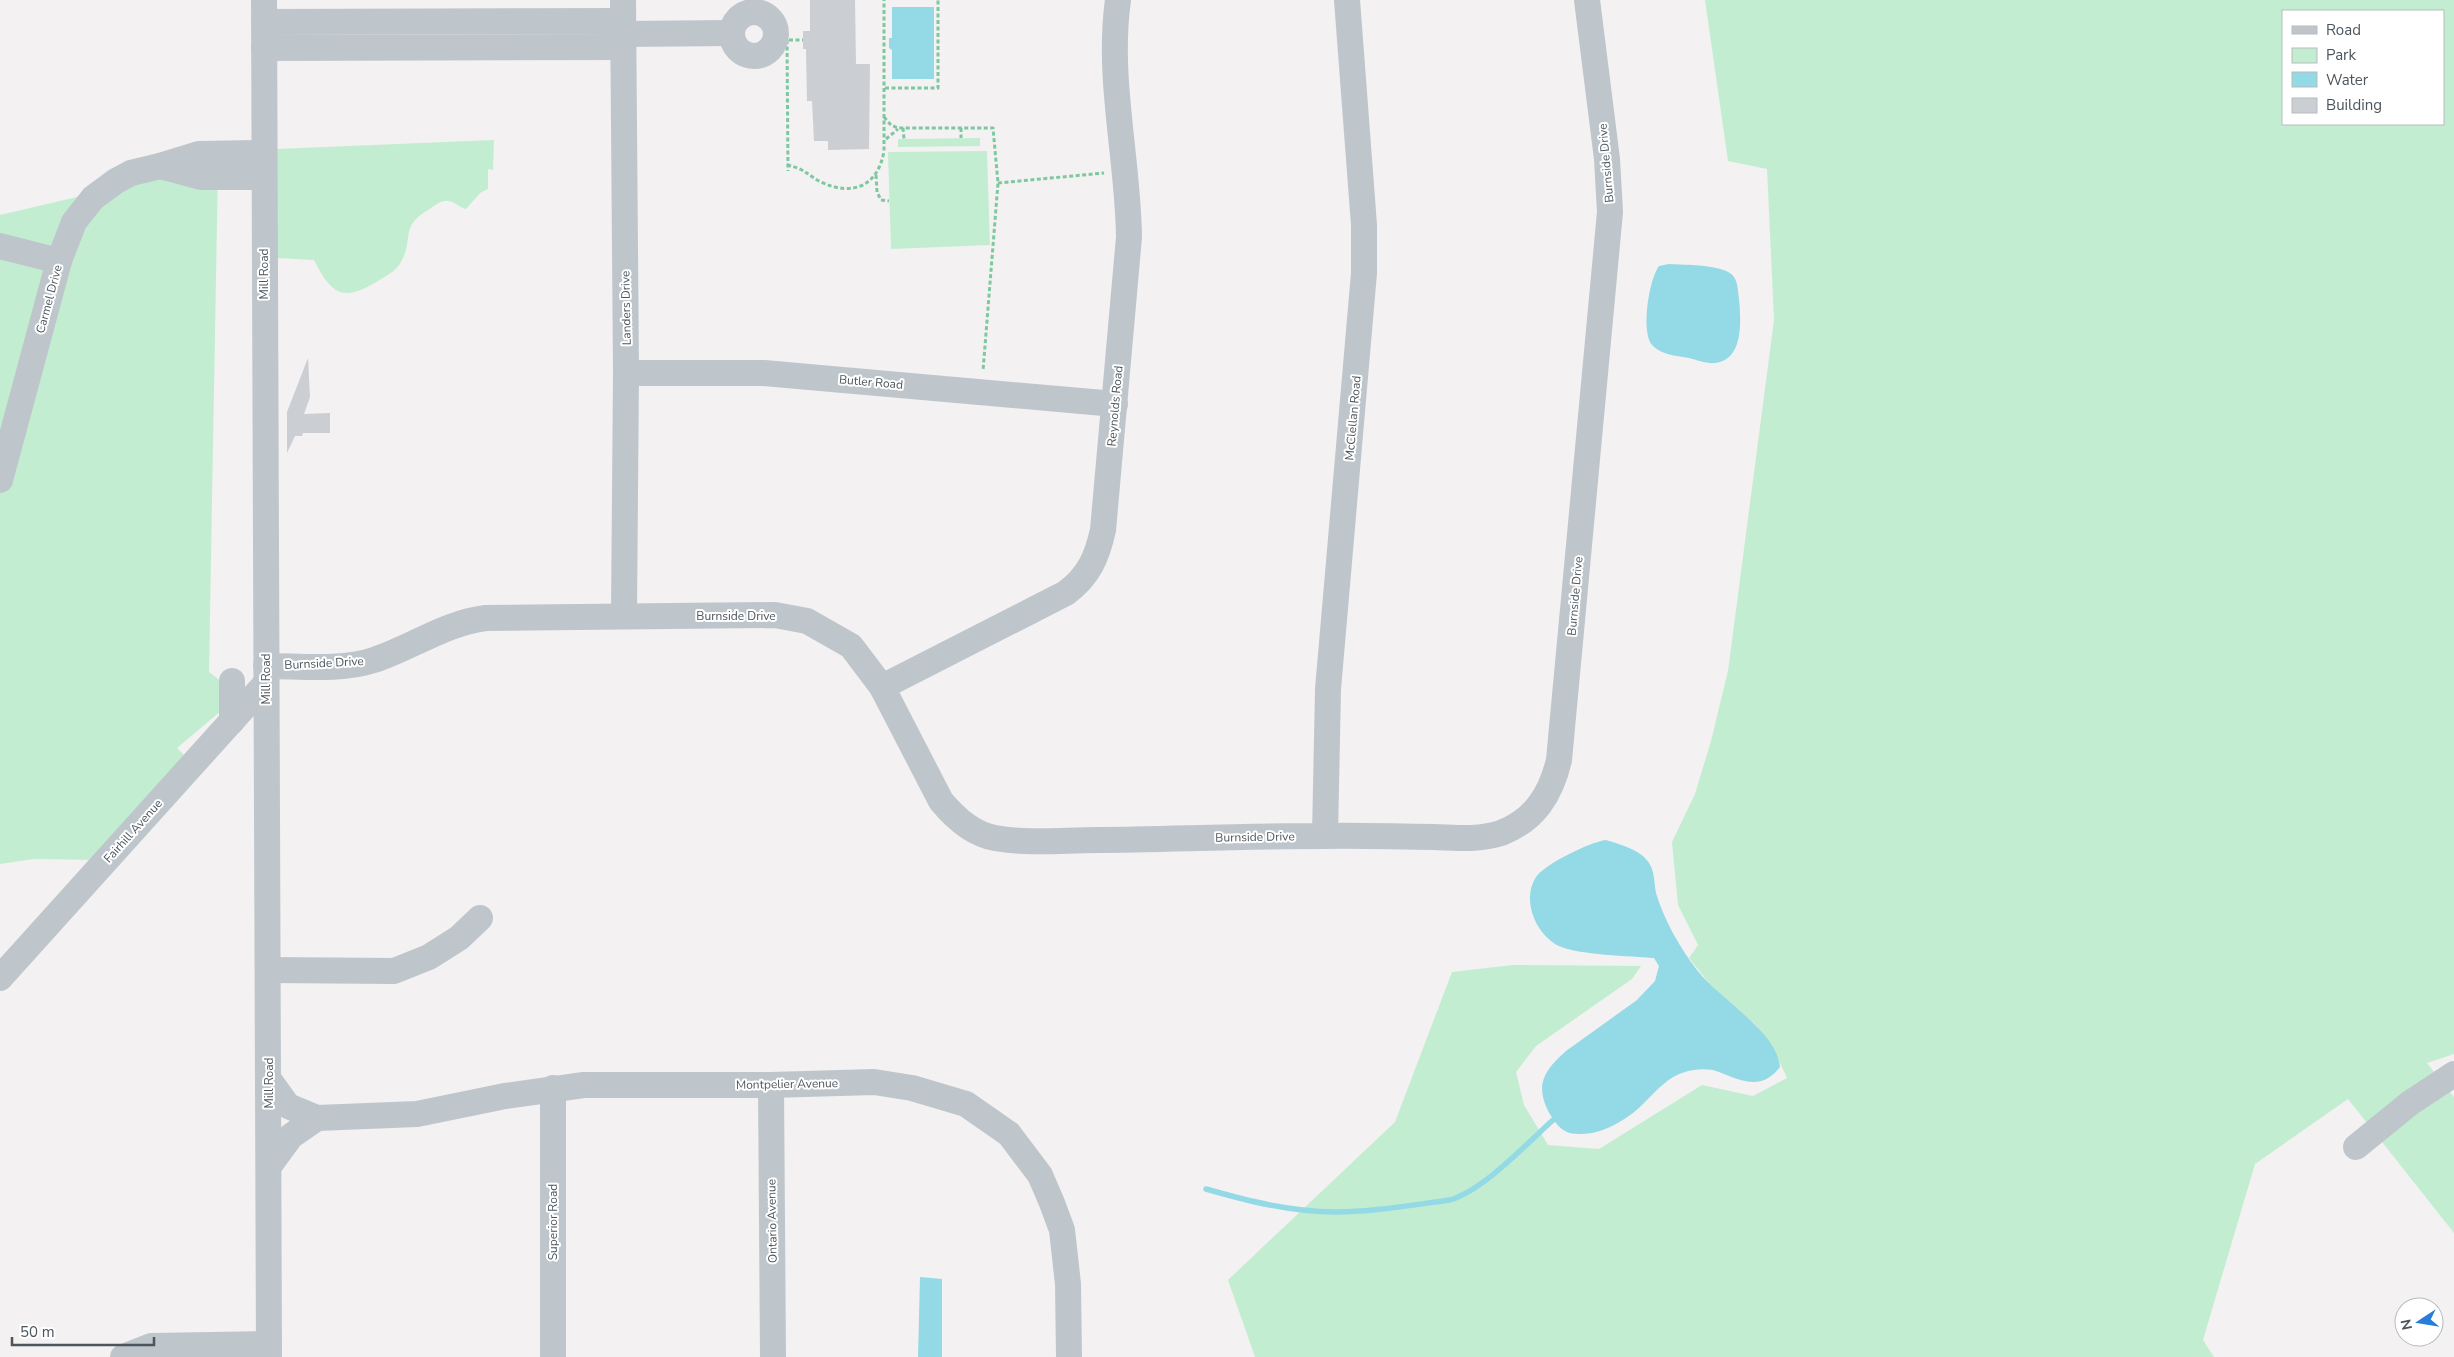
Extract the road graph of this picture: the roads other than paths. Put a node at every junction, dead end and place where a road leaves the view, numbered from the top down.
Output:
1 (1118, 0) edge
2 (1347, 0) edge
3 (1588, 0) edge
4 (759, 6) edge
5 (264, 11) edge
6 (623, 26) edge
7 (731, 33) junction
8 (264, 48) junction
9 (264, 165) junction
10 (0, 246) edge
11 (59, 261) junction
12 (626, 373) junction
13 (1115, 404) junction
14 (0, 480) edge
15 (624, 615) junction
16 (266, 675) junction
17 (232, 680) dead end
18 (882, 687) junction
19 (232, 721) junction
20 (1326, 836) junction
21 (480, 918) dead end
22 (268, 970) junction
23 (0, 978) edge
24 (2454, 1074) edge
25 (270, 1081) junction
26 (771, 1086) junction
27 (553, 1088) junction
28 (317, 1118) junction
29 (2356, 1147) dead end
30 (269, 1166) junction
31 (269, 1350) edge
32 (122, 1357) edge
33 (553, 1357) edge
34 (773, 1357) edge
35 (1069, 1357) edge

1 - 13 street, Reynolds Road
2 - 20 street, McClellan Road
3 - 20 street, Burnside Drive
4 - 7 street
4 - 7 street
5 - 6 street
5 - 8 street, Mill Road
6 - 7 street
6 - 8 street
6 - 12 street, Landers Drive
8 - 9 street, Mill Road
9 - 11 street, Carmel Drive
9 - 16 street, Mill Road
10 - 11 street
11 - 14 street, Carmel Drive
12 - 13 street, Butler Road
12 - 15 street, Landers Drive
13 - 18 street, Reynolds Road
15 - 16 street, Burnside Drive
15 - 18 street, Burnside Drive
16 - 19 street, Fairhill Avenue
16 - 22 street, Mill Road
17 - 19 street
18 - 20 street, Burnside Drive
19 - 23 street, Fairhill Avenue
21 - 22 street
22 - 25 street, Mill Road
24 - 29 street
25 - 28 street, Montpelier Avenue
25 - 30 street, Mill Road
26 - 27 street, Montpelier Avenue
26 - 34 street, Ontario Avenue
26 - 35 street, Montpelier Avenue
27 - 28 street, Montpelier Avenue
27 - 33 street, Superior Road
28 - 30 street
30 - 31 street, Mill Road
31 - 32 street

